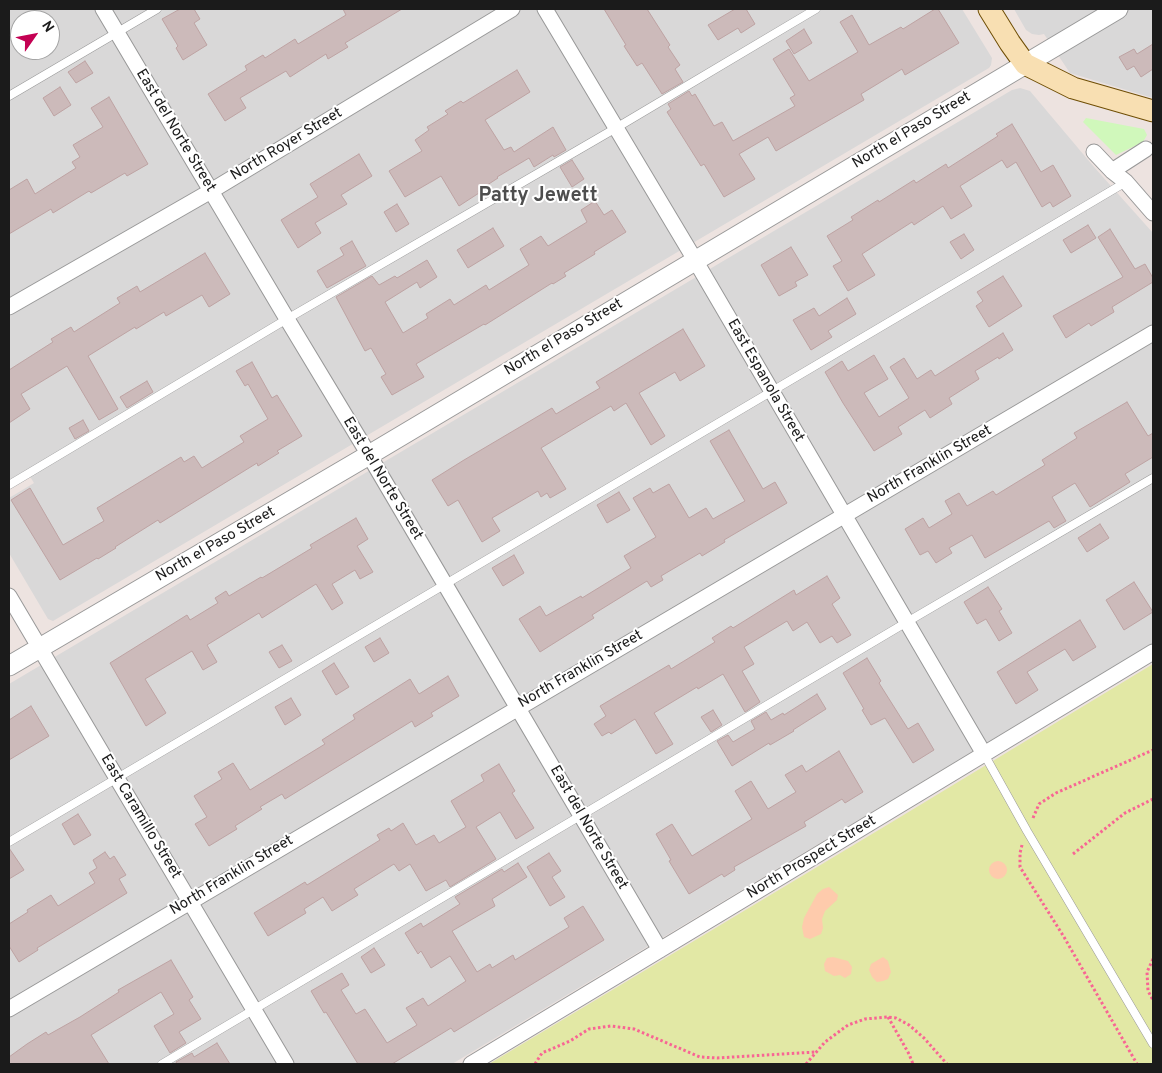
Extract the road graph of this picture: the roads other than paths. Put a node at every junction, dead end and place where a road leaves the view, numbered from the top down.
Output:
1 (103, 9) edge
2 (157, 9) edge
3 (512, 9) edge
4 (545, 9) edge
5 (816, 9) edge
6 (989, 9) edge
7 (1118, 9) edge
8 (117, 32) junction
9 (1025, 64) junction
10 (9, 96) edge
11 (1153, 111) edge
12 (616, 128) junction
13 (1146, 149) dead end
14 (1094, 152) dead end
15 (1112, 171) junction
16 (1126, 182) junction
17 (211, 192) junction
18 (1153, 213) edge
19 (695, 260) junction
20 (9, 307) edge
21 (287, 320) junction
22 (1153, 333) edge
23 (771, 391) junction
24 (369, 455) junction
25 (1153, 478) edge
26 (9, 485) edge
27 (844, 515) junction
28 (444, 585) junction
29 (9, 596) edge
30 (907, 622) junction
31 (39, 648) junction
32 (1153, 652) edge
33 (9, 666) edge
34 (517, 708) junction
35 (984, 754) junction
36 (117, 778) junction
37 (581, 816) junction
38 (9, 842) edge
39 (191, 901) junction
40 (660, 950) junction
41 (9, 1009) edge
42 (254, 1010) junction
43 (1153, 1044) edge
44 (162, 1064) edge
45 (286, 1064) edge
46 (471, 1064) edge

1 - 8 street, East del Norte Street
2 - 8 lane
3 - 17 street, North Royer Street
4 - 12 street, East Espanola Street
5 - 12 lane
6 - 9 main road
7 - 9 street, North el Paso Street
8 - 10 lane
8 - 17 street, East del Norte Street
9 - 11 main road
9 - 19 street, North el Paso Street
12 - 19 street, East Espanola Street
12 - 21 lane
13 - 15 street
14 - 15 street
15 - 16 street
16 - 18 street
16 - 23 lane
17 - 20 street, North Royer Street
17 - 21 street, East del Norte Street
19 - 23 street, East Espanola Street
19 - 24 street, North el Paso Street
21 - 24 street, East del Norte Street
21 - 26 lane
22 - 27 street, North Franklin Street
23 - 27 street, East Espanola Street
23 - 28 lane
24 - 28 street, East del Norte Street
24 - 31 street, North el Paso Street
25 - 30 lane
27 - 30 street, East Espanola Street
27 - 34 street, North Franklin Street
28 - 34 street, East del Norte Street
28 - 36 lane
29 - 31 street, East Caramillo Street
30 - 35 street, East Espanola Street
30 - 37 lane
31 - 33 street, North el Paso Street
31 - 36 street, East Caramillo Street
32 - 35 street, North Prospect Street
34 - 37 street, East del Norte Street
34 - 39 street, North Franklin Street
35 - 40 street, North Prospect Street
35 - 43 lane
36 - 38 lane
36 - 39 street, East Caramillo Street
37 - 40 street, East del Norte Street
37 - 42 lane
39 - 41 street, North Franklin Street
39 - 42 street, East Caramillo Street
40 - 46 street, North Prospect Street
42 - 44 lane
42 - 45 street, East Caramillo Street

